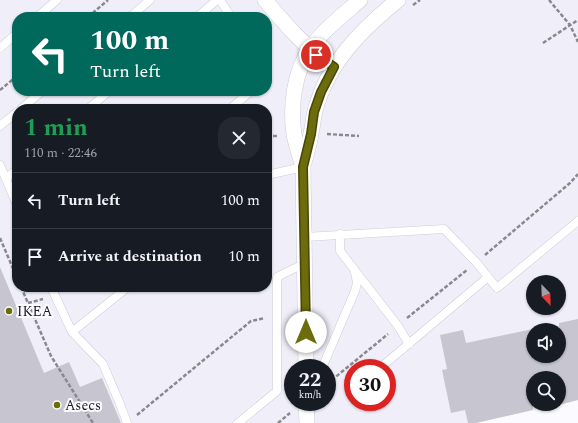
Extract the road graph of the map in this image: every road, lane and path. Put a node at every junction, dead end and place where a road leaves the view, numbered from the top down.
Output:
1 (57, 0) edge
2 (108, 0) edge
3 (150, 0) edge
4 (217, 0) edge
5 (220, 0) edge
6 (265, 0) edge
7 (360, 0) edge
8 (420, 0) edge
9 (549, 0) edge
10 (404, 4) edge
11 (42, 12) edge
12 (94, 12) edge
13 (136, 12) edge
14 (203, 12) edge
15 (227, 12) edge
16 (578, 20) edge
17 (570, 25) junction
18 (12, 38) edge
19 (578, 42) edge
20 (543, 43) dead end
21 (0, 48) edge
22 (310, 49) junction
23 (334, 67) junction
24 (12, 80) edge
25 (0, 90) edge
26 (36, 96) edge
27 (103, 96) edge
28 (245, 96) edge
29 (27, 104) edge
30 (94, 104) edge
31 (236, 104) edge
32 (12, 116) edge
33 (0, 126) edge
34 (328, 129) dead end
35 (358, 136) dead end
36 (0, 165) edge
37 (303, 167) junction
38 (12, 173) edge
39 (272, 174) edge
40 (578, 174) edge
41 (6, 178) junction
42 (12, 193) edge
43 (578, 221) edge
44 (340, 234) junction
45 (305, 237) junction
46 (0, 238) edge
47 (476, 262) junction
48 (12, 266) edge
49 (305, 266) junction
50 (354, 270) junction
51 (488, 277) junction
52 (23, 292) edge
53 (53, 292) edge
54 (122, 292) edge
55 (277, 315) junction
56 (398, 326) junction
57 (72, 332) junction
58 (409, 344) junction
59 (306, 359) edge
60 (326, 359) edge
61 (391, 359) edge
62 (336, 377) edge
63 (306, 411) edge
64 (130, 421) edge
65 (93, 423) edge
66 (238, 423) edge
67 (307, 423) edge

1 - 11 lane
2 - 12 path
3 - 13 lane
4 - 14 lane
5 - 15 lane
6 - 22 street
7 - 22 street
8 - 10 path
9 - 17 path
10 - 23 street
16 - 17 path
17 - 19 path
17 - 20 path
18 - 21 lane
22 - 23 street
22 - 37 street
23 - 37 street
24 - 25 path
26 - 29 lane
27 - 30 lane
28 - 31 lane
32 - 33 lane
34 - 35 path
36 - 41 lane
37 - 39 lane
37 - 45 street
38 - 41 lane
40 - 47 path
41 - 42 lane
43 - 51 lane
44 - 45 lane
44 - 47 lane
44 - 50 lane
45 - 49 street
46 - 48 path
47 - 51 lane
47 - 56 path
49 - 55 lane
49 - 59 street
50 - 56 lane
50 - 60 lane
51 - 58 lane
52 - 65 path
53 - 57 lane
54 - 57 lane
55 - 64 path
55 - 66 lane
56 - 58 lane
56 - 62 path
57 - 64 lane
58 - 61 lane
63 - 67 street

